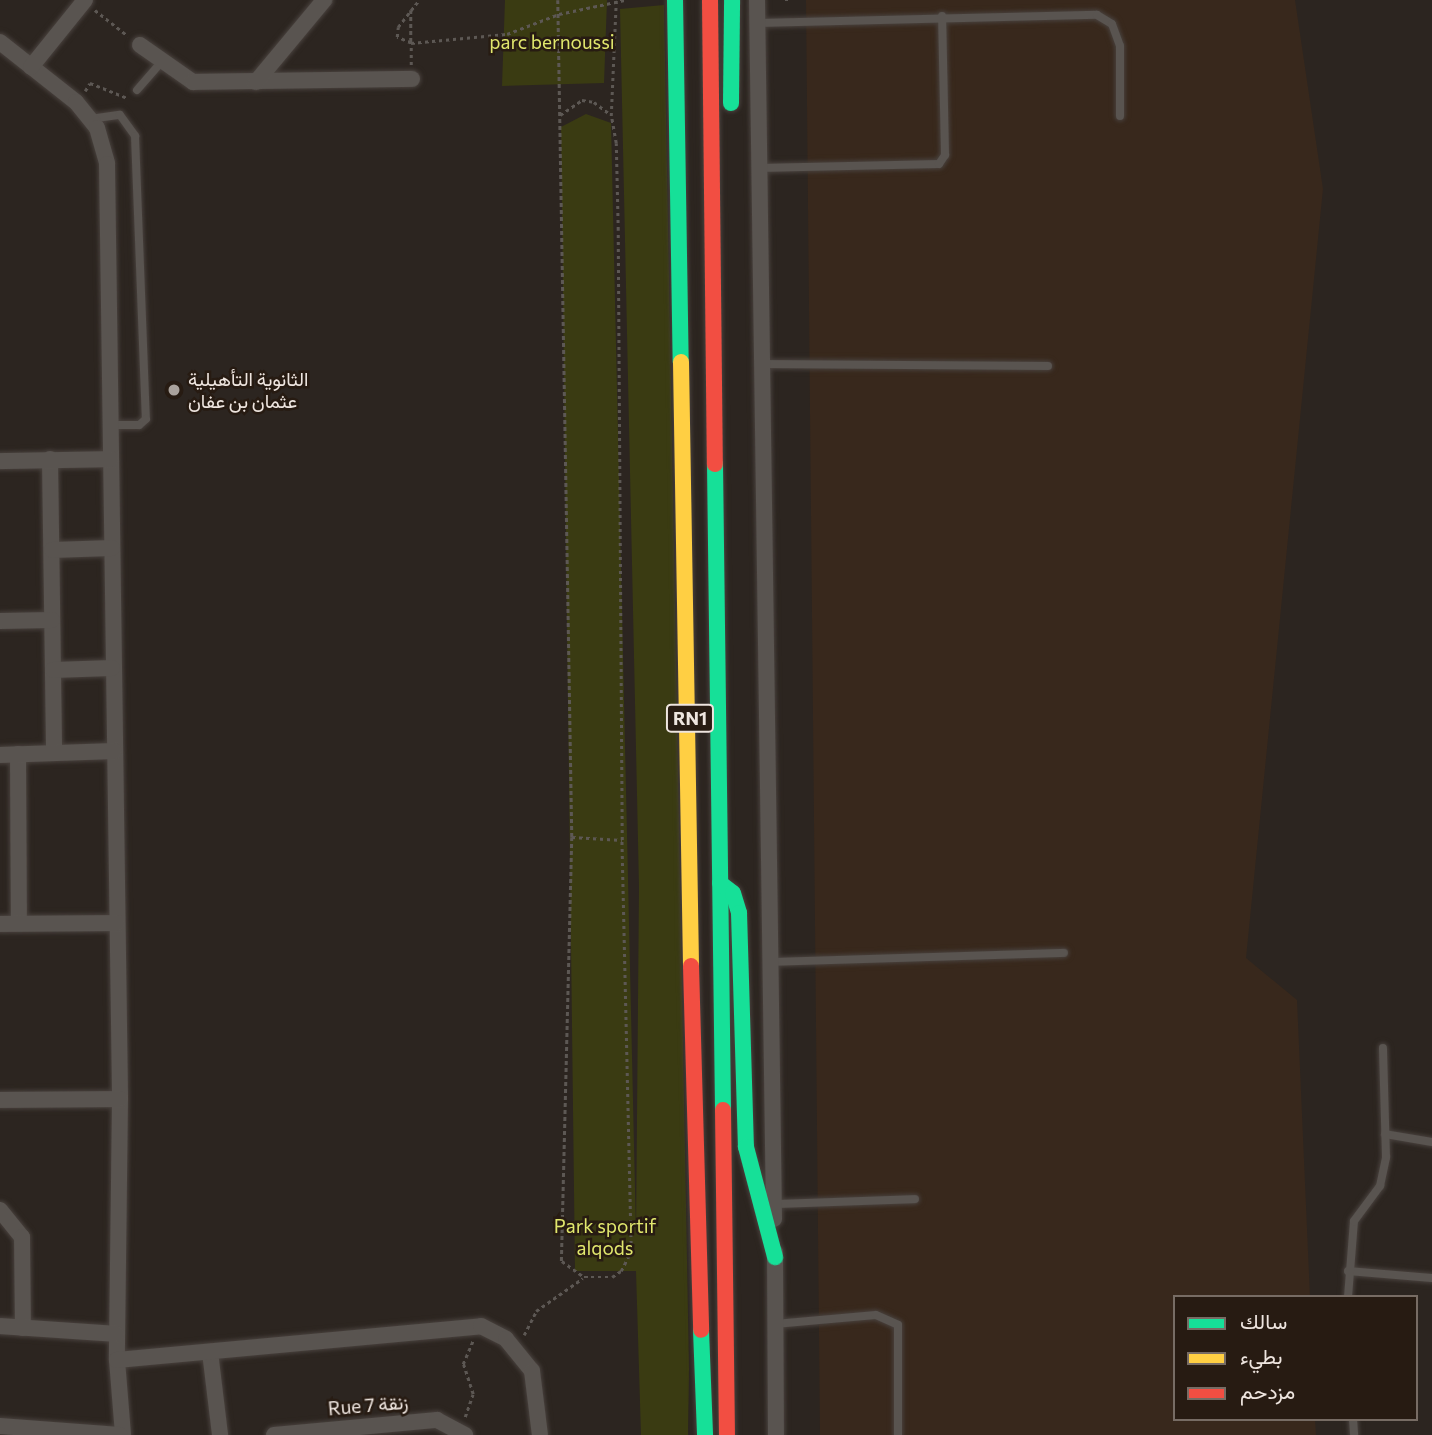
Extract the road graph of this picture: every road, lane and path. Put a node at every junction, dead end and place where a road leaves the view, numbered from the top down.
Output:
1 (85, 0) edge
2 (324, 0) edge
3 (419, 0) edge
4 (558, 0) edge
5 (625, 0) edge
6 (674, 0) edge
7 (710, 0) edge
8 (732, 0) edge
9 (757, 0) edge
10 (616, 1) edge
11 (411, 10) junction
12 (559, 14) junction
13 (943, 16) junction
14 (758, 23) junction
15 (0, 42) edge
16 (411, 43) junction
17 (140, 45) joint
18 (161, 62) junction
19 (31, 67) junction
20 (412, 79) joint
21 (256, 82) junction
22 (136, 90) joint
23 (76, 102) junction
24 (560, 115) junction
25 (611, 116) junction
26 (1120, 116) dead end
27 (90, 119) junction
28 (759, 168) junction
29 (716, 249) junction
30 (761, 364) junction
31 (1048, 366) dead end
32 (111, 425) junction
33 (50, 459) junction
34 (111, 459) junction
35 (0, 461) edge
36 (112, 548) junction
37 (52, 550) junction
38 (52, 620) junction
39 (0, 621) edge
40 (112, 668) junction
41 (53, 670) junction
42 (114, 751) junction
43 (54, 753) junction
44 (18, 754) junction
45 (0, 755) edge
46 (572, 837) junction
47 (0, 840) edge
48 (18, 840) junction
49 (622, 840) junction
50 (718, 882) junction
51 (19, 923) junction
52 (117, 923) junction
53 (0, 924) edge
54 (1064, 953) dead end
55 (770, 962) junction
56 (1383, 1048) dead end
57 (120, 1099) junction
58 (0, 1100) edge
59 (1385, 1135) junction
60 (1432, 1142) edge
61 (915, 1199) dead end
62 (774, 1204) junction
63 (0, 1210) edge
64 (775, 1257) junction
65 (1348, 1271) junction
66 (584, 1277) junction
67 (1432, 1279) edge
68 (1348, 1295) edge
69 (775, 1324) junction
70 (0, 1326) edge
71 (481, 1326) junction
72 (23, 1328) junction
73 (117, 1335) junction
74 (518, 1351) junction
75 (210, 1352) junction
76 (117, 1360) junction
77 (0, 1426) edge
78 (385, 1429) edge
79 (462, 1432) edge
80 (705, 1433) edge
81 (122, 1435) edge
82 (220, 1435) edge
83 (274, 1435) edge
84 (540, 1435) edge
85 (727, 1435) edge
86 (776, 1435) edge
87 (898, 1435) edge

1 - 17 path
1 - 19 street
2 - 21 street
3 - 11 path
4 - 12 path
5 - 10 path
6 - 80 highway, RN1
7 - 29 highway, RN1
8 - 29 highway
9 - 14 street
10 - 12 path
10 - 25 path
11 - 16 path
11 - 16 path
12 - 16 path
12 - 24 path
13 - 14 lane
13 - 26 lane
13 - 28 lane
14 - 28 street
15 - 19 street
16 - 20 path
17 - 18 street
18 - 21 street
18 - 22 lane
19 - 23 street
20 - 21 street
22 - 23 path
23 - 27 street
24 - 25 path
24 - 46 path
25 - 49 path
27 - 32 street
27 - 32 lane
28 - 30 street
29 - 50 highway, RN1
30 - 31 lane
30 - 55 street
32 - 34 street
33 - 34 street
33 - 35 street
33 - 37 street
34 - 36 street
36 - 37 street
36 - 40 street
37 - 38 street
38 - 39 street
38 - 41 street
40 - 41 street
40 - 42 street
41 - 43 street
42 - 43 street
42 - 52 street
43 - 44 street
44 - 45 street
44 - 48 street
46 - 49 path
46 - 66 path
47 - 48 street
48 - 51 street
49 - 66 path
50 - 64 highway
50 - 85 highway, RN1
51 - 52 street
51 - 53 street
52 - 57 street
54 - 55 lane
55 - 62 street
56 - 59 lane
57 - 58 street
57 - 73 street
59 - 60 lane
59 - 65 lane
61 - 62 lane
62 - 64 street
63 - 72 street
64 - 69 street
65 - 67 lane
65 - 68 lane
66 - 74 path
69 - 86 street
69 - 87 lane
70 - 72 street
71 - 74 street
71 - 75 street
71 - 79 path
72 - 73 street
73 - 76 street
74 - 84 street
75 - 76 street
75 - 82 street
76 - 81 street
77 - 81 street
78 - 79 street, Rue 7 زنقة
78 - 83 street, Rue 7 زنقة

